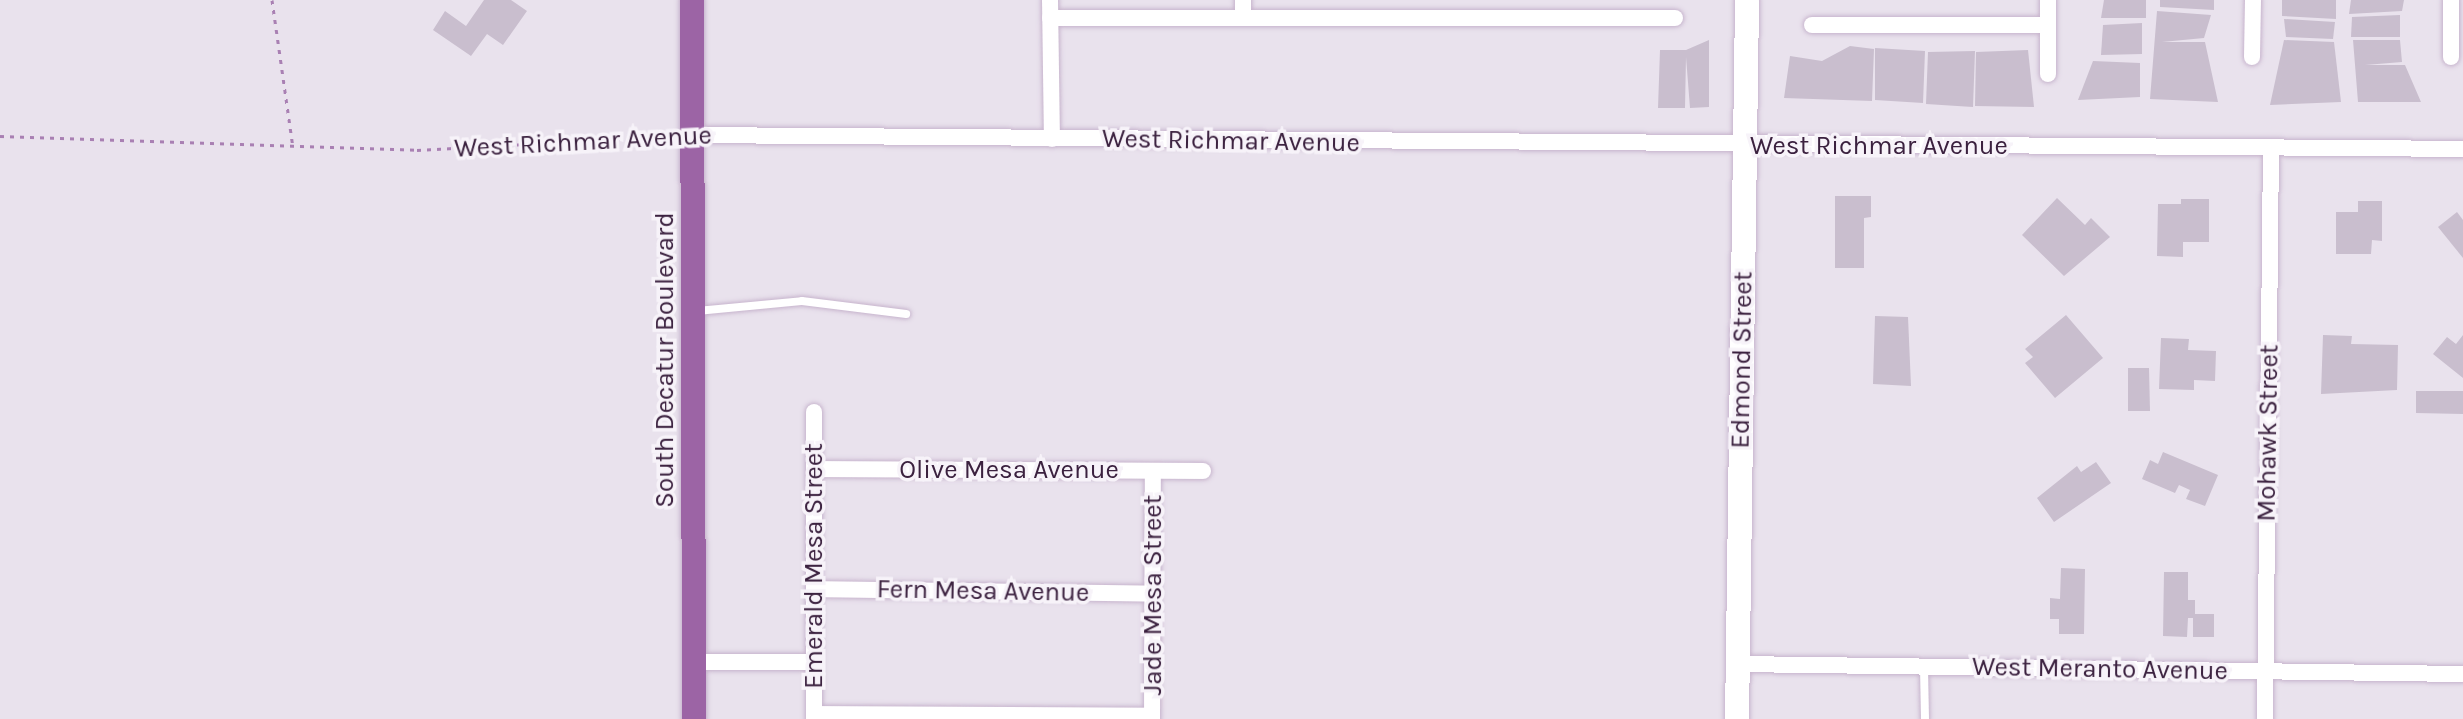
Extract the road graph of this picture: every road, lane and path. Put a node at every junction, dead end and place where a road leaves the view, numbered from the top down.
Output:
1 (272, 0) edge
2 (692, 0) edge
3 (1050, 0) edge
4 (1243, 0) edge
5 (1439, 0) edge
6 (1554, 0) edge
7 (1747, 0) edge
8 (2048, 0) edge
9 (2253, 0) edge
10 (2451, 0) edge
11 (1050, 18) junction
12 (1243, 18) junction
13 (1439, 18) junction
14 (1554, 18) junction
15 (1675, 18) dead end
16 (1812, 25) dead end
17 (2048, 25) junction
18 (2252, 57) dead end
19 (2451, 57) dead end
20 (2048, 74) dead end
21 (691, 135) junction
22 (0, 136) edge
23 (1052, 139) junction
24 (1745, 146) junction
25 (293, 147) junction
26 (2271, 147) junction
27 (2463, 149) edge
28 (692, 312) junction
29 (906, 314) dead end
30 (814, 412) dead end
31 (814, 469) junction
32 (1203, 471) dead end
33 (1153, 472) junction
34 (814, 589) junction
35 (1153, 594) junction
36 (694, 662) junction
37 (814, 662) junction
38 (1737, 664) junction
39 (1924, 667) junction
40 (2264, 671) junction
41 (2463, 674) edge
42 (814, 716) edge
43 (1152, 718) edge
44 (694, 719) edge
45 (1737, 719) edge
46 (1925, 719) edge
47 (2265, 719) edge

1 - 25 path
2 - 21 main road, South Decatur Boulevard
3 - 11 street
4 - 12 street
5 - 13 street
6 - 14 street
7 - 24 street, Edmond Street
8 - 17 street
9 - 18 street
10 - 19 street
11 - 12 street
11 - 23 street
12 - 13 street
13 - 14 street
14 - 15 street
16 - 17 street
17 - 20 street
21 - 23 street, West Richmar Avenue
21 - 25 path, West Richmar Avenue
21 - 28 main road, South Decatur Boulevard
22 - 25 path, West Richmar Avenue
23 - 24 street, West Richmar Avenue
24 - 26 street, West Richmar Avenue
24 - 38 street, Edmond Street
26 - 27 street, West Richmar Avenue
26 - 40 street, Mohawk Street
28 - 29 lane
28 - 36 main road, South Decatur Boulevard
30 - 31 street, Emerald Mesa Street
31 - 33 street, Olive Mesa Avenue
31 - 34 street, Emerald Mesa Street
32 - 33 street, Olive Mesa Avenue
33 - 35 street, Jade Mesa Street
34 - 35 street, Fern Mesa Avenue
34 - 37 street, Emerald Mesa Street
35 - 43 street, Jade Mesa Street
36 - 37 street
36 - 44 main road, South Decatur Boulevard
37 - 42 street, Emerald Mesa Street
38 - 39 street, West Meranto Avenue
38 - 45 street, Edmond Street
39 - 40 street, West Meranto Avenue
39 - 46 lane
40 - 41 street, West Meranto Avenue
40 - 47 street, Mohawk Street
42 - 43 street

